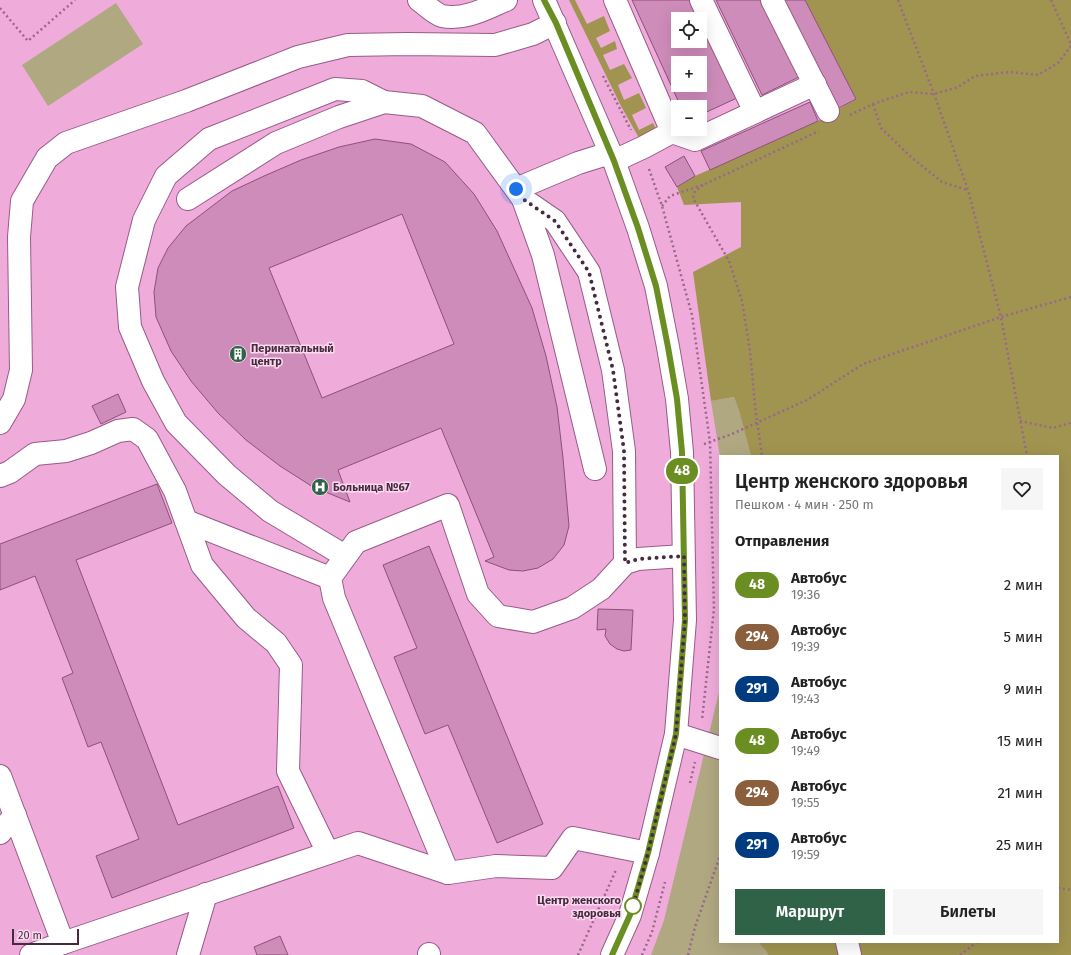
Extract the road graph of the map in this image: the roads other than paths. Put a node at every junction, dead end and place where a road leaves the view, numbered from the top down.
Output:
1 (419, 0) edge
2 (455, 0) edge
3 (506, 0) edge
4 (544, 0) edge
5 (615, 0) edge
6 (701, 0) edge
7 (772, 0) edge
8 (475, 12) junction
9 (556, 23) junction
10 (815, 84) junction
11 (384, 102) junction
12 (755, 112) junction
13 (832, 119) road end
14 (671, 130) edge
15 (671, 133) edge
16 (707, 134) edge
17 (684, 136) edge
18 (704, 136) edge
19 (612, 157) junction
20 (519, 194) junction
21 (188, 200) dead end
22 (0, 423) edge
23 (595, 469) dead end
24 (0, 476) edge
25 (186, 521) junction
26 (345, 556) junction
27 (684, 556) junction
28 (625, 563) junction
29 (330, 578) junction
30 (676, 734) junction
31 (719, 748) edge
32 (0, 776) edge
33 (14, 815) junction
34 (0, 833) edge
35 (328, 853) junction
36 (648, 853) junction
37 (448, 873) junction
38 (206, 894) junction
39 (62, 943) junction
40 (847, 943) edge
41 (31, 955) edge
42 (188, 955) edge
43 (612, 955) edge
44 (850, 955) edge

1 - 8 street
2 - 8 street
3 - 8 street
4 - 9 street
5 - 14 street
6 - 12 street
7 - 10 street
9 - 19 street
9 - 22 street
10 - 12 street
10 - 13 street
11 - 20 street
11 - 21 street
11 - 26 street
12 - 16 street
15 - 19 street
17 - 18 street
19 - 20 street
19 - 27 street
20 - 23 street
20 - 28 street
24 - 25 street
25 - 29 street
25 - 35 street
26 - 28 street
26 - 29 street
27 - 28 street
27 - 30 street
29 - 37 street
30 - 31 street
30 - 36 street
32 - 33 street
33 - 34 street
33 - 39 street
35 - 37 street
35 - 38 street
36 - 37 street
36 - 43 street
38 - 39 street
38 - 42 street
39 - 41 street
40 - 44 street

